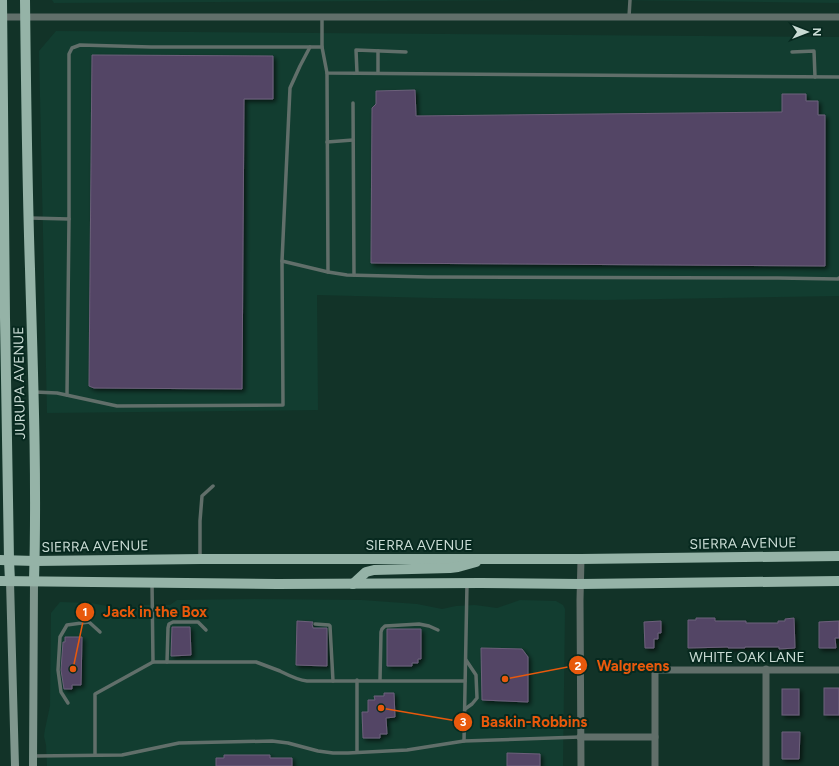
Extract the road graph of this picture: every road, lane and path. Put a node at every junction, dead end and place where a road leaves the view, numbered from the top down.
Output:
1 (2, 0) edge
2 (25, 0) edge
3 (630, 0) edge
4 (1, 17) edge
5 (25, 17) junction
6 (322, 17) junction
7 (629, 17) junction
8 (839, 17) edge
9 (310, 47) junction
10 (322, 47) junction
11 (378, 51) junction
12 (406, 52) dead end
13 (792, 52) dead end
14 (327, 73) junction
15 (356, 73) junction
16 (378, 73) junction
17 (816, 76) junction
18 (839, 77) edge
19 (353, 103) dead end
20 (353, 140) junction
21 (327, 142) junction
22 (29, 218) junction
23 (69, 219) junction
24 (282, 261) junction
25 (328, 272) junction
26 (354, 275) junction
27 (839, 278) edge
28 (3, 318) edge
29 (34, 392) junction
30 (67, 395) junction
31 (213, 486) dead end
32 (839, 556) edge
33 (486, 558) junction
34 (200, 559) junction
35 (581, 559) junction
36 (5, 560) edge
37 (35, 561) junction
38 (5, 581) edge
39 (34, 581) junction
40 (839, 581) edge
41 (152, 582) junction
42 (466, 583) junction
43 (353, 584) junction
44 (580, 584) junction
45 (315, 624) dead end
46 (206, 630) dead end
47 (438, 630) dead end
48 (100, 632) dead end
49 (465, 659) junction
50 (153, 662) junction
51 (168, 662) junction
52 (766, 670) junction
53 (839, 670) edge
54 (357, 680) junction
55 (380, 680) junction
56 (333, 681) junction
57 (465, 681) junction
58 (68, 703) dead end
59 (465, 709) junction
60 (580, 737) junction
61 (655, 737) junction
62 (464, 742) junction
63 (357, 752) junction
64 (95, 755) junction
65 (33, 756) junction
66 (15, 766) edge
67 (33, 766) edge
68 (580, 766) edge
69 (655, 766) edge
70 (766, 766) edge

1 - 4 main road, JURUPA AVENUE
2 - 5 main road, JURUPA AVENUE
3 - 7 lane
4 - 5 street
4 - 28 main road, JURUPA AVENUE
5 - 6 street
5 - 22 main road, JURUPA AVENUE
6 - 7 street
6 - 10 lane
7 - 8 street
9 - 10 lane
9 - 23 lane
9 - 24 lane
10 - 14 lane
11 - 12 lane
11 - 15 lane
11 - 16 lane
13 - 17 lane
14 - 15 lane
14 - 21 lane
15 - 16 lane
16 - 17 lane
17 - 18 lane
19 - 20 lane
20 - 21 lane
20 - 26 lane
21 - 25 lane
22 - 23 lane
22 - 29 main road, JURUPA AVENUE
23 - 30 lane
24 - 25 lane
24 - 30 lane
25 - 26 lane
26 - 27 lane
28 - 36 main road, JURUPA AVENUE
29 - 30 lane
29 - 37 main road, JURUPA AVENUE
31 - 34 lane
32 - 35 main road, SIERRA AVENUE
33 - 34 main road, SIERRA AVENUE
33 - 35 main road, SIERRA AVENUE
33 - 43 main road
34 - 37 main road, SIERRA AVENUE
35 - 44 street
36 - 37 main road, SIERRA AVENUE
36 - 38 main road, JURUPA AVENUE
37 - 39 main road, JURUPA AVENUE
38 - 39 main road
38 - 66 main road, JURUPA AVENUE
39 - 41 main road
39 - 65 main road, JURUPA AVENUE
40 - 44 main road
41 - 43 main road
41 - 50 lane
42 - 43 main road
42 - 44 main road
42 - 49 lane
44 - 60 street
45 - 56 lane
46 - 51 lane
47 - 55 lane
48 - 58 lane
49 - 57 lane
49 - 59 lane
50 - 51 lane
50 - 64 lane
51 - 56 lane
52 - 53 street, WHITE OAK LANE
52 - 61 street, WHITE OAK LANE
52 - 70 street
54 - 55 lane
54 - 56 lane
54 - 63 lane
55 - 57 lane
57 - 59 lane
59 - 62 lane
60 - 61 street
60 - 62 lane
60 - 68 street
61 - 69 street
62 - 63 lane
63 - 64 lane
64 - 65 lane
65 - 67 main road, JURUPA AVENUE

